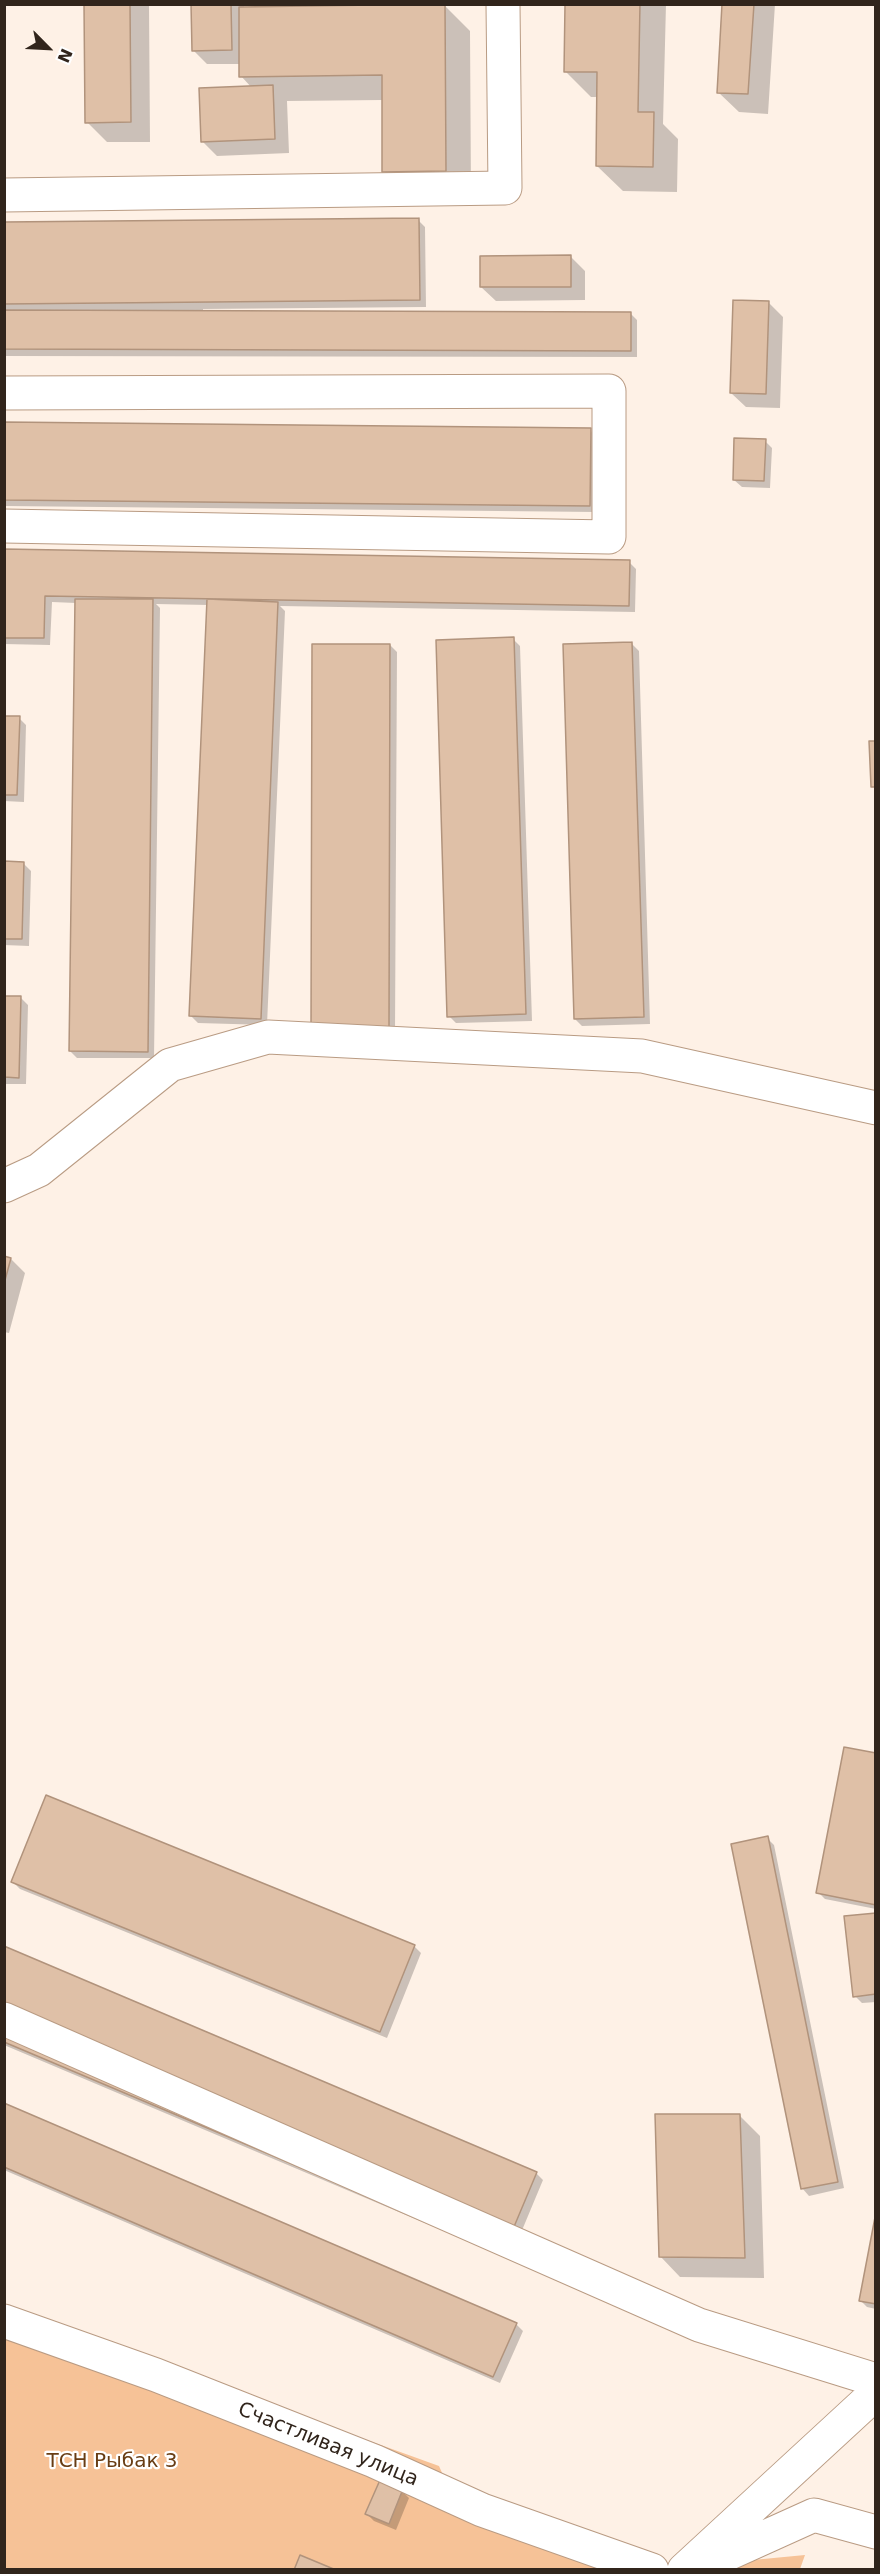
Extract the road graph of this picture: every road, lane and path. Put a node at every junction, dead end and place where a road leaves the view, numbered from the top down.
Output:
1 (503, 4) edge
2 (4, 195) edge
3 (4, 393) edge
4 (4, 526) edge
5 (876, 1108) edge
6 (4, 1186) edge
7 (4, 2019) edge
8 (4, 2321) edge
9 (876, 2379) edge
10 (876, 2393) edge
11 (876, 2532) edge
12 (652, 2570) edge
13 (684, 2570) edge
14 (694, 2570) edge

1 - 2 lane
3 - 4 lane
5 - 6 lane
7 - 9 lane
8 - 12 lane, Счастливая улица
10 - 13 lane
11 - 14 lane

